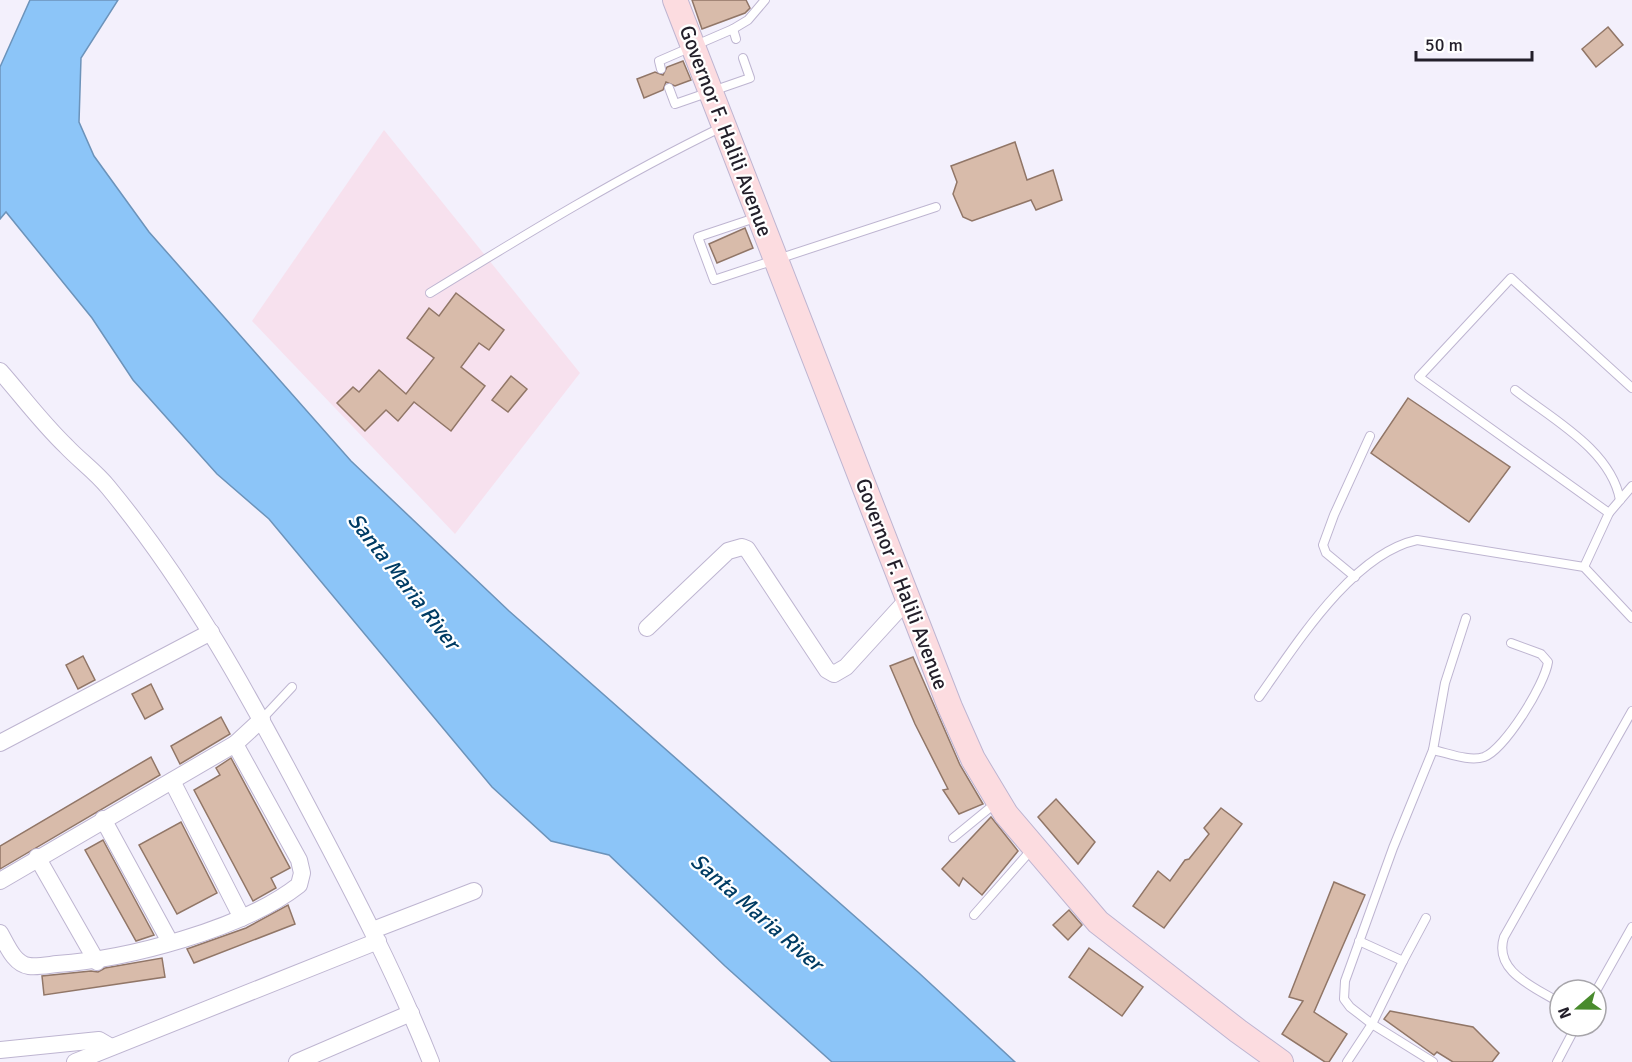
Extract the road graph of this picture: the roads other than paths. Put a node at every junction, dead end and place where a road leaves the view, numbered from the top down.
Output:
1 (675, 0) edge
2 (765, 0) edge
3 (733, 29) junction
4 (736, 39) dead end
5 (692, 46) junction
6 (743, 58) dead end
7 (662, 69) dead end
8 (669, 88) dead end
9 (709, 92) junction
10 (722, 126) junction
11 (936, 207) dead end
12 (759, 217) junction
13 (776, 258) junction
14 (430, 293) dead end
15 (0, 371) edge
16 (1632, 388) edge
17 (1515, 390) dead end
18 (1370, 436) dead end
19 (1632, 486) edge
20 (1620, 500) junction
21 (1609, 513) junction
22 (1584, 567) junction
23 (1355, 578) junction
24 (908, 599) junction
25 (1466, 618) dead end
26 (1632, 618) edge
27 (647, 628) dead end
28 (211, 632) junction
29 (1510, 643) dead end
30 (292, 687) dead end
31 (1259, 697) dead end
32 (1632, 711) edge
33 (262, 719) junction
34 (0, 743) edge
35 (235, 744) junction
36 (1433, 750) junction
37 (172, 781) junction
38 (998, 801) junction
39 (103, 819) junction
40 (953, 838) dead end
41 (1033, 848) junction
42 (37, 857) junction
43 (0, 881) edge
44 (474, 891) dead end
45 (974, 915) dead end
46 (242, 918) junction
47 (1426, 918) dead end
48 (1632, 927) edge
49 (0, 933) edge
50 (376, 936) junction
51 (1359, 941) junction
52 (170, 942) junction
53 (1403, 961) junction
54 (97, 962) junction
55 (1603, 978) edge
56 (1548, 995) edge
57 (411, 1013) junction
58 (1372, 1024) junction
59 (1570, 1038) edge
60 (111, 1047) junction
61 (0, 1050) edge
62 (75, 1062) edge
63 (297, 1062) edge
64 (430, 1062) edge
65 (1281, 1062) edge
66 (1347, 1062) edge
67 (1433, 1062) edge
68 (1557, 1062) edge

1 - 5 main road, Governor F. Halili Avenue
2 - 3 lane
3 - 4 lane
3 - 5 lane
5 - 7 lane
5 - 9 main road, Governor F. Halili Avenue
6 - 9 lane
8 - 9 lane
9 - 10 main road, Governor F. Halili Avenue
10 - 12 main road, Governor F. Halili Avenue
10 - 14 lane
11 - 13 lane
12 - 13 main road, Governor F. Halili Avenue
12 - 13 lane
13 - 24 main road, Governor F. Halili Avenue
15 - 28 street
16 - 21 lane
17 - 20 lane
18 - 23 lane
19 - 20 lane
20 - 21 lane
21 - 22 lane
22 - 23 lane
22 - 26 lane
23 - 31 lane
24 - 27 street
24 - 38 main road, Governor F. Halili Avenue
25 - 36 lane
28 - 33 street
28 - 34 street
29 - 36 lane
30 - 33 lane
32 - 56 lane
33 - 35 street
33 - 50 street
35 - 37 street
35 - 46 street
36 - 51 lane
37 - 39 street
37 - 46 street
38 - 40 lane
38 - 41 main road, Governor F. Halili Avenue
39 - 42 street
39 - 52 street
41 - 45 lane
41 - 65 main road, Governor F. Halili Avenue
42 - 43 street
42 - 54 street
44 - 50 street
46 - 52 street
47 - 53 lane
48 - 55 lane
49 - 54 street
50 - 57 street
50 - 60 street
51 - 53 lane
51 - 58 lane
52 - 54 street
53 - 58 lane
57 - 63 street
57 - 64 street
58 - 66 lane
58 - 67 lane
59 - 68 lane
60 - 61 street
60 - 62 street

